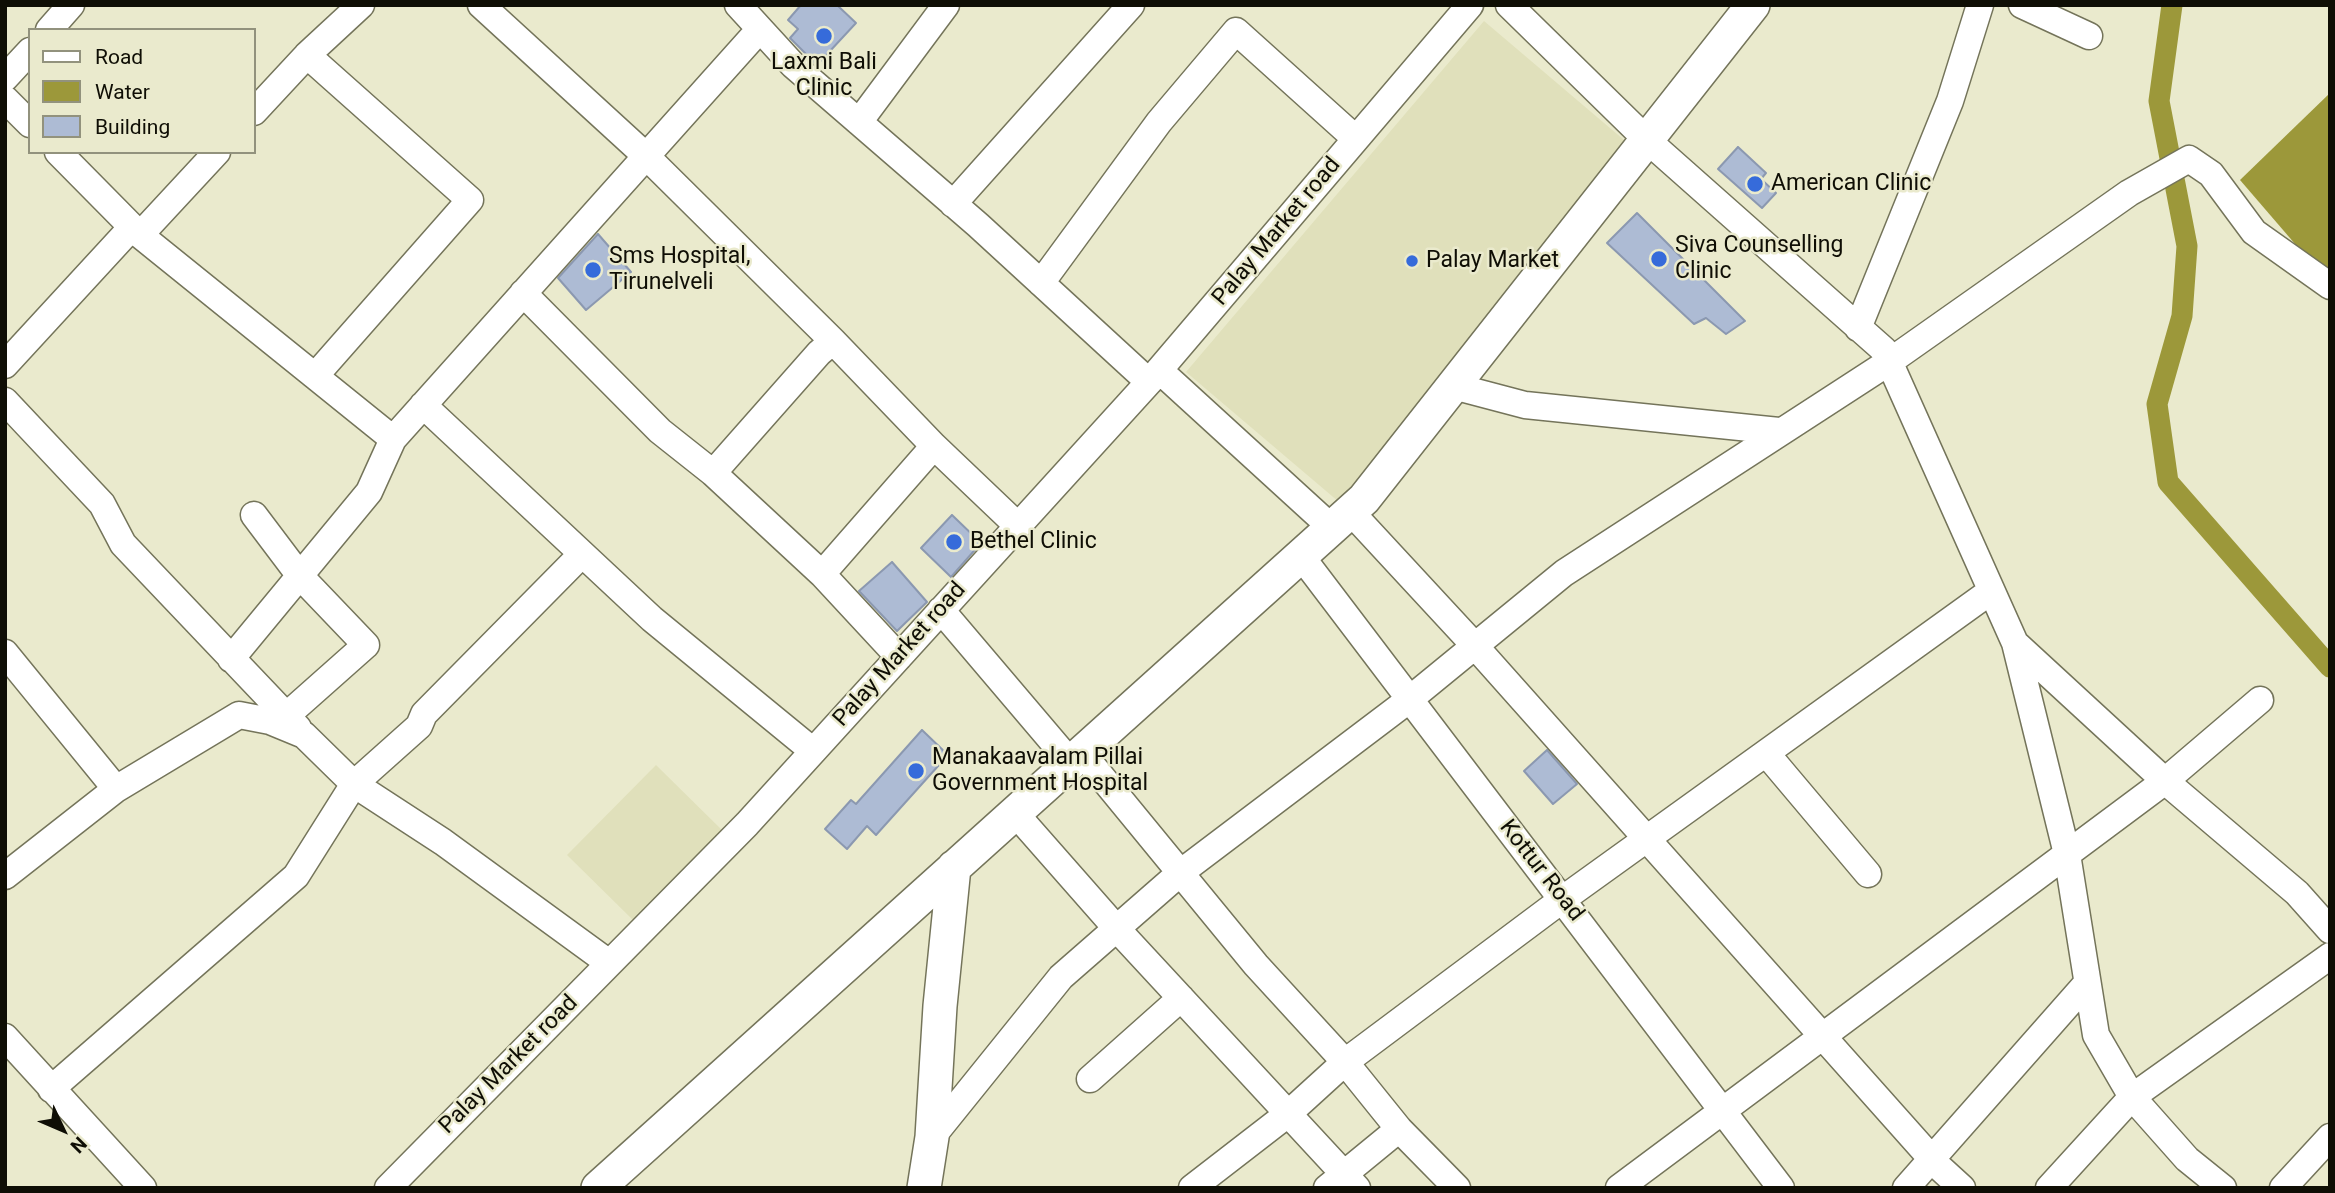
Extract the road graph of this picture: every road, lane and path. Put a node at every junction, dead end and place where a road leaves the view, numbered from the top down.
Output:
1 (71, 5) edge
2 (361, 5) edge
3 (481, 5) edge
4 (738, 5) edge
5 (946, 5) edge
6 (1131, 5) edge
7 (1470, 5) edge
8 (1508, 5) edge
9 (1754, 5) edge
10 (1980, 5) edge
11 (2022, 5) edge
12 (51, 28) edge
13 (760, 29) junction
14 (2090, 36) dead end
15 (28, 53) edge
16 (307, 55) junction
17 (5, 78) edge
18 (5, 99) edge
19 (256, 110) edge
20 (28, 122) edge
21 (859, 122) junction
22 (1356, 139) junction
23 (1647, 140) junction
24 (62, 154) edge
25 (215, 154) edge
26 (646, 156) junction
27 (953, 204) junction
28 (136, 231) junction
29 (1041, 283) junction
30 (2330, 286) edge
31 (523, 293) junction
32 (1858, 328) junction
33 (833, 341) junction
34 (1889, 362) junction
35 (5, 365) edge
36 (315, 376) junction
37 (1154, 376) junction
38 (1453, 386) junction
39 (5, 401) edge
40 (423, 405) junction
41 (1779, 431) junction
42 (393, 439) junction
43 (934, 446) junction
44 (713, 473) junction
45 (254, 514) dead end
46 (1341, 519) junction
47 (1018, 526) junction
48 (582, 554) junction
49 (1301, 556) junction
50 (822, 574) junction
51 (300, 576) junction
52 (1991, 591) junction
53 (941, 610) junction
54 (2015, 643) junction
55 (1475, 646) junction
56 (5, 653) edge
57 (899, 657) junction
58 (231, 659) junction
59 (1410, 699) junction
60 (2260, 700) dead end
61 (295, 725) junction
62 (813, 751) junction
63 (1766, 753) junction
64 (1076, 758) junction
65 (2165, 780) junction
66 (354, 784) junction
67 (116, 789) junction
68 (1015, 813) junction
69 (1646, 839) junction
70 (2067, 854) junction
71 (954, 867) junction
72 (1180, 873) junction
73 (1868, 874) dead end
74 (5, 876) edge
75 (1563, 899) junction
76 (1117, 929) junction
77 (2330, 930) edge
78 (2330, 956) edge
79 (609, 964) junction
80 (2087, 983) junction
81 (1181, 998) junction
82 (1823, 1036) junction
83 (5, 1037) edge
84 (1345, 1062) junction
85 (1090, 1079) dead end
86 (51, 1089) junction
87 (2132, 1097) junction
88 (1724, 1110) junction
89 (1289, 1113) junction
90 (1399, 1129) junction
91 (932, 1137) junction
92 (2330, 1137) edge
93 (1933, 1160) junction
94 (1343, 1183) edge
95 (143, 1188) edge
96 (388, 1188) edge
97 (598, 1188) edge
98 (923, 1188) edge
99 (1192, 1188) edge
100 (1457, 1188) edge
101 (1619, 1188) edge
102 (1781, 1188) edge
103 (1906, 1188) edge
104 (1962, 1188) edge
105 (2049, 1188) edge
106 (2223, 1188) edge
107 (2283, 1188) edge

1 - 12 street
2 - 16 street
3 - 26 street
4 - 13 street
5 - 21 street
6 - 27 street
7 - 22 street, Palay Market road
8 - 23 street
9 - 23 main road
10 - 32 street
11 - 14 street
13 - 21 street
13 - 26 street
15 - 17 street
16 - 19 street
16 - 36 street
18 - 20 street
21 - 27 street
22 - 29 street
22 - 37 street, Palay Market road
23 - 32 street
23 - 38 main road
24 - 28 street
25 - 28 street
26 - 31 street
26 - 33 street
27 - 29 street
28 - 35 street
28 - 36 street
29 - 37 street
30 - 34 street
31 - 40 street
31 - 44 street
32 - 34 street
33 - 43 street
33 - 44 street
34 - 41 street
34 - 52 street
36 - 42 street
37 - 46 street
37 - 47 street, Palay Market road
38 - 41 street
38 - 46 main road
39 - 58 street
40 - 42 street
40 - 48 street
41 - 55 street
42 - 51 street
43 - 47 street
43 - 50 street
44 - 50 street
45 - 51 street
46 - 49 main road
46 - 55 street
47 - 53 street, Palay Market road
48 - 62 street
48 - 66 street
49 - 59 street, Kottur Road
49 - 64 main road
50 - 57 street
51 - 58 street
51 - 61 street
52 - 54 street
52 - 63 street
53 - 57 street, Palay Market road
53 - 64 street
54 - 65 street
54 - 70 street
55 - 59 street
55 - 69 street
56 - 67 street
57 - 62 street, Palay Market road
58 - 61 street
59 - 72 street
59 - 75 street, Kottur Road
60 - 65 street
61 - 66 street
61 - 67 street
62 - 79 street, Palay Market road
63 - 69 street
63 - 73 street
64 - 68 main road
64 - 72 street
65 - 70 street
65 - 77 street
66 - 79 street
66 - 86 street
67 - 74 street
68 - 71 main road
68 - 76 street
69 - 75 street
69 - 82 street
70 - 80 street
70 - 82 street
71 - 91 main road
71 - 97 main road
72 - 76 street
72 - 84 street
75 - 84 street
75 - 88 street, Kottur Road
76 - 81 street
76 - 91 street
78 - 87 street
79 - 96 street, Palay Market road
80 - 87 street
80 - 93 street
81 - 85 street
81 - 89 street
82 - 88 street
82 - 93 street
83 - 86 street
84 - 89 street
84 - 90 street
86 - 95 street
87 - 105 street
87 - 106 street
88 - 101 street
88 - 102 street, Kottur Road
89 - 94 street
89 - 99 street
90 - 94 street
90 - 100 street
91 - 98 main road
92 - 107 street
93 - 103 street
93 - 104 street

